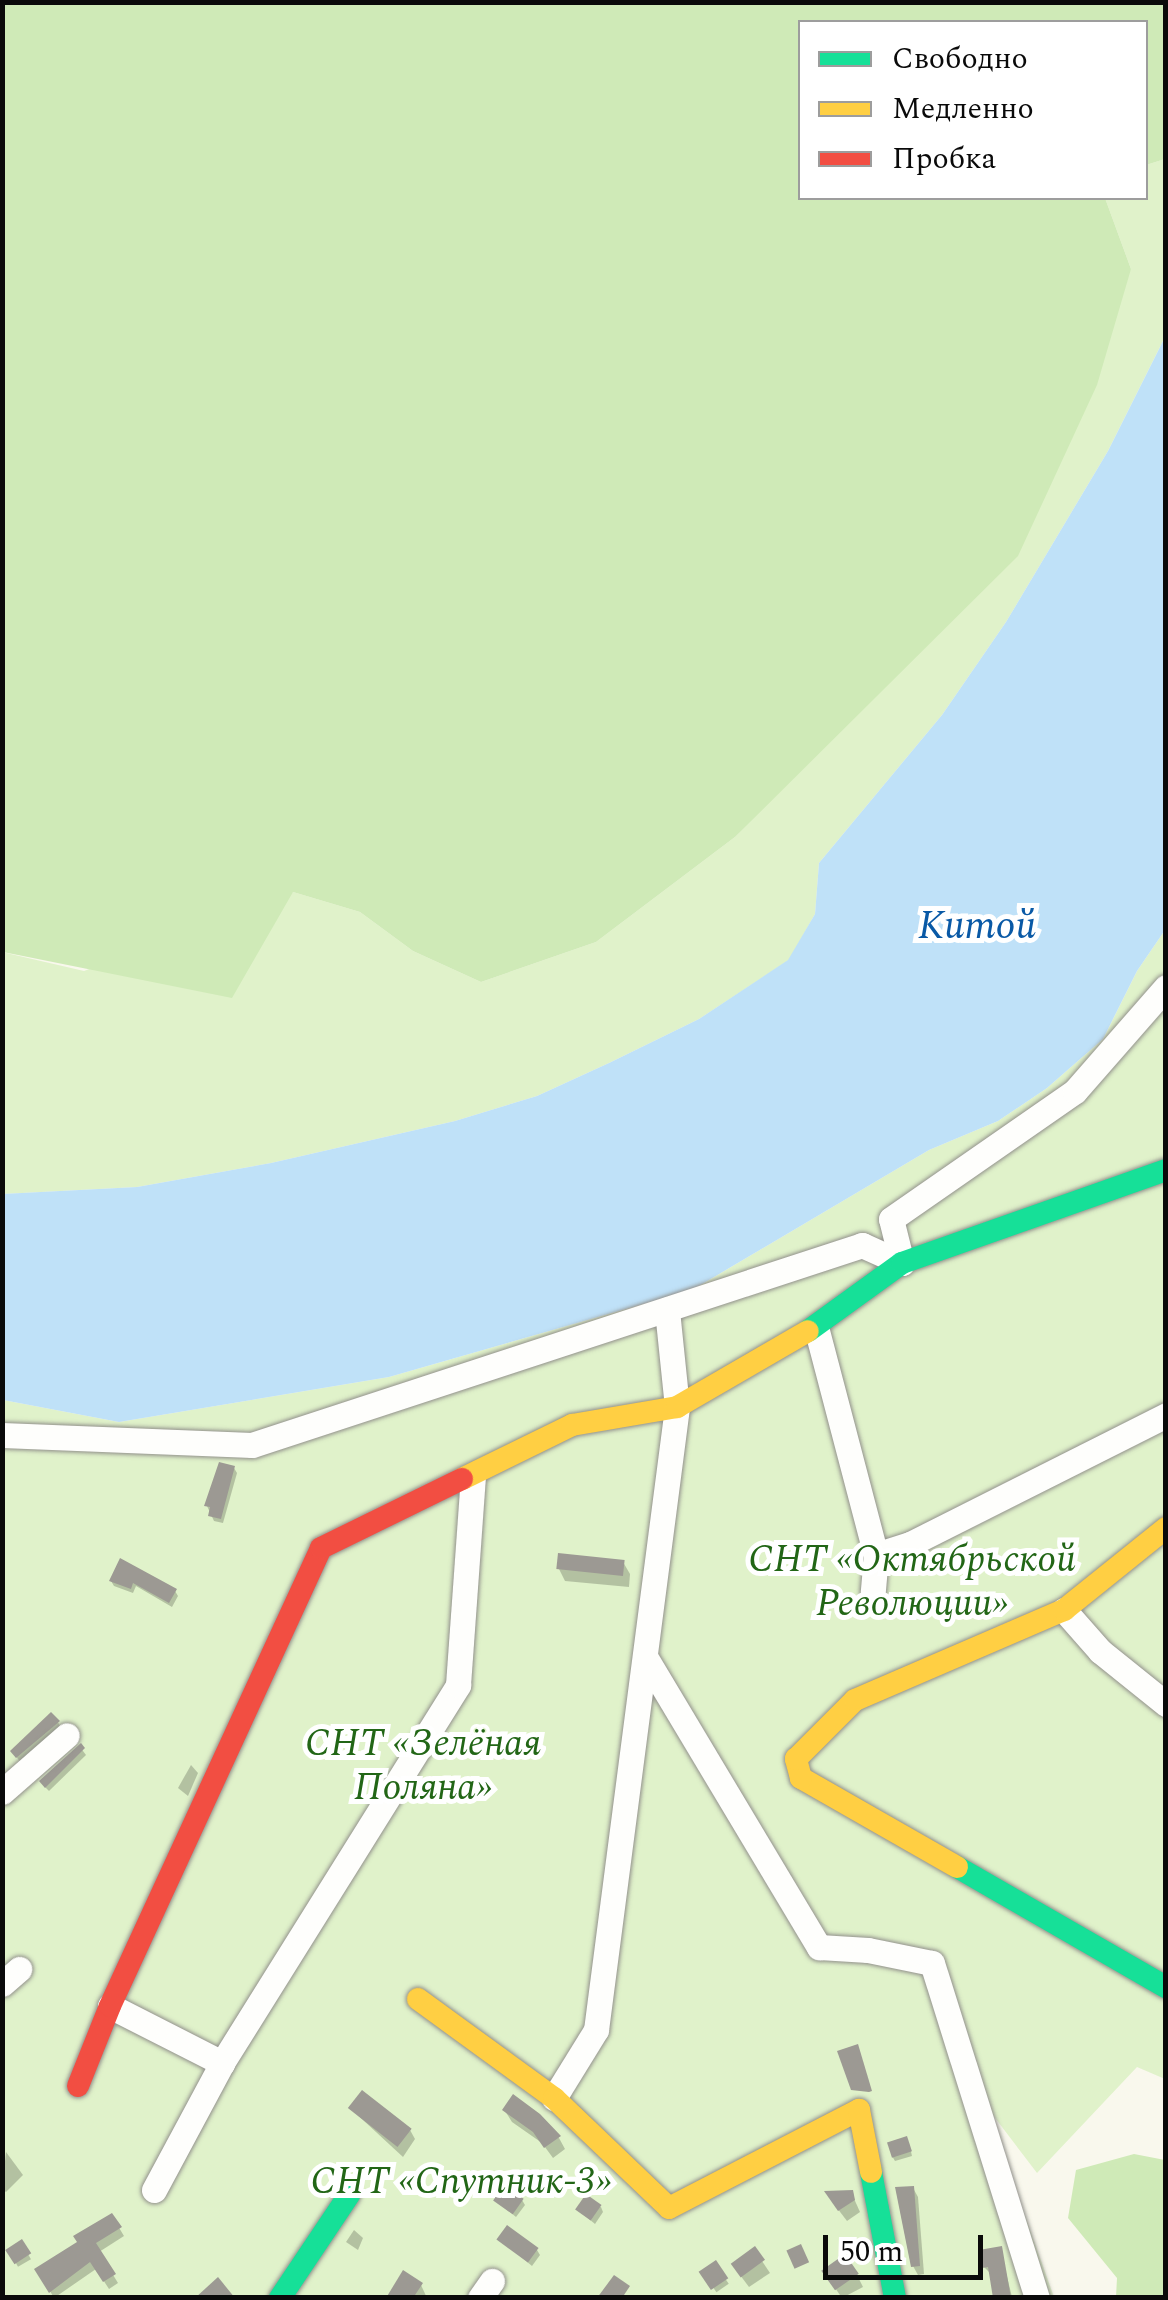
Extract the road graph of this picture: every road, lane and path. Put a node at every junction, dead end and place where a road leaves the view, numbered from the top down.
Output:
1 (1166, 987) edge
2 (1166, 1170) edge
3 (902, 1263) junction
4 (668, 1310) junction
5 (816, 1326) junction
6 (677, 1407) junction
7 (1166, 1415) edge
8 (2, 1436) edge
9 (473, 1476) junction
10 (1166, 1528) edge
11 (876, 1555) junction
12 (873, 1592) dead end
13 (1064, 1610) junction
14 (647, 1660) junction
15 (1166, 1704) edge
16 (67, 1735) dead end
17 (2, 1792) edge
18 (1166, 1987) edge
19 (418, 1999) dead end
20 (110, 2006) junction
21 (222, 2063) junction
22 (78, 2086) dead end
23 (554, 2098) junction
24 (154, 2190) dead end
25 (349, 2195) dead end
26 (888, 2295) edge
27 (280, 2298) edge
28 (1037, 2298) edge

1 - 3 street
2 - 3 street
3 - 4 street
3 - 5 street
4 - 6 street
4 - 8 street
5 - 6 street
5 - 11 street
6 - 9 street
6 - 14 street
7 - 11 street
9 - 20 street
9 - 21 street
10 - 13 street
11 - 12 street
13 - 15 street
13 - 18 street
14 - 23 street
14 - 28 street
16 - 17 street
19 - 23 street
20 - 21 street
20 - 22 street
21 - 24 street
23 - 26 street
25 - 27 street

